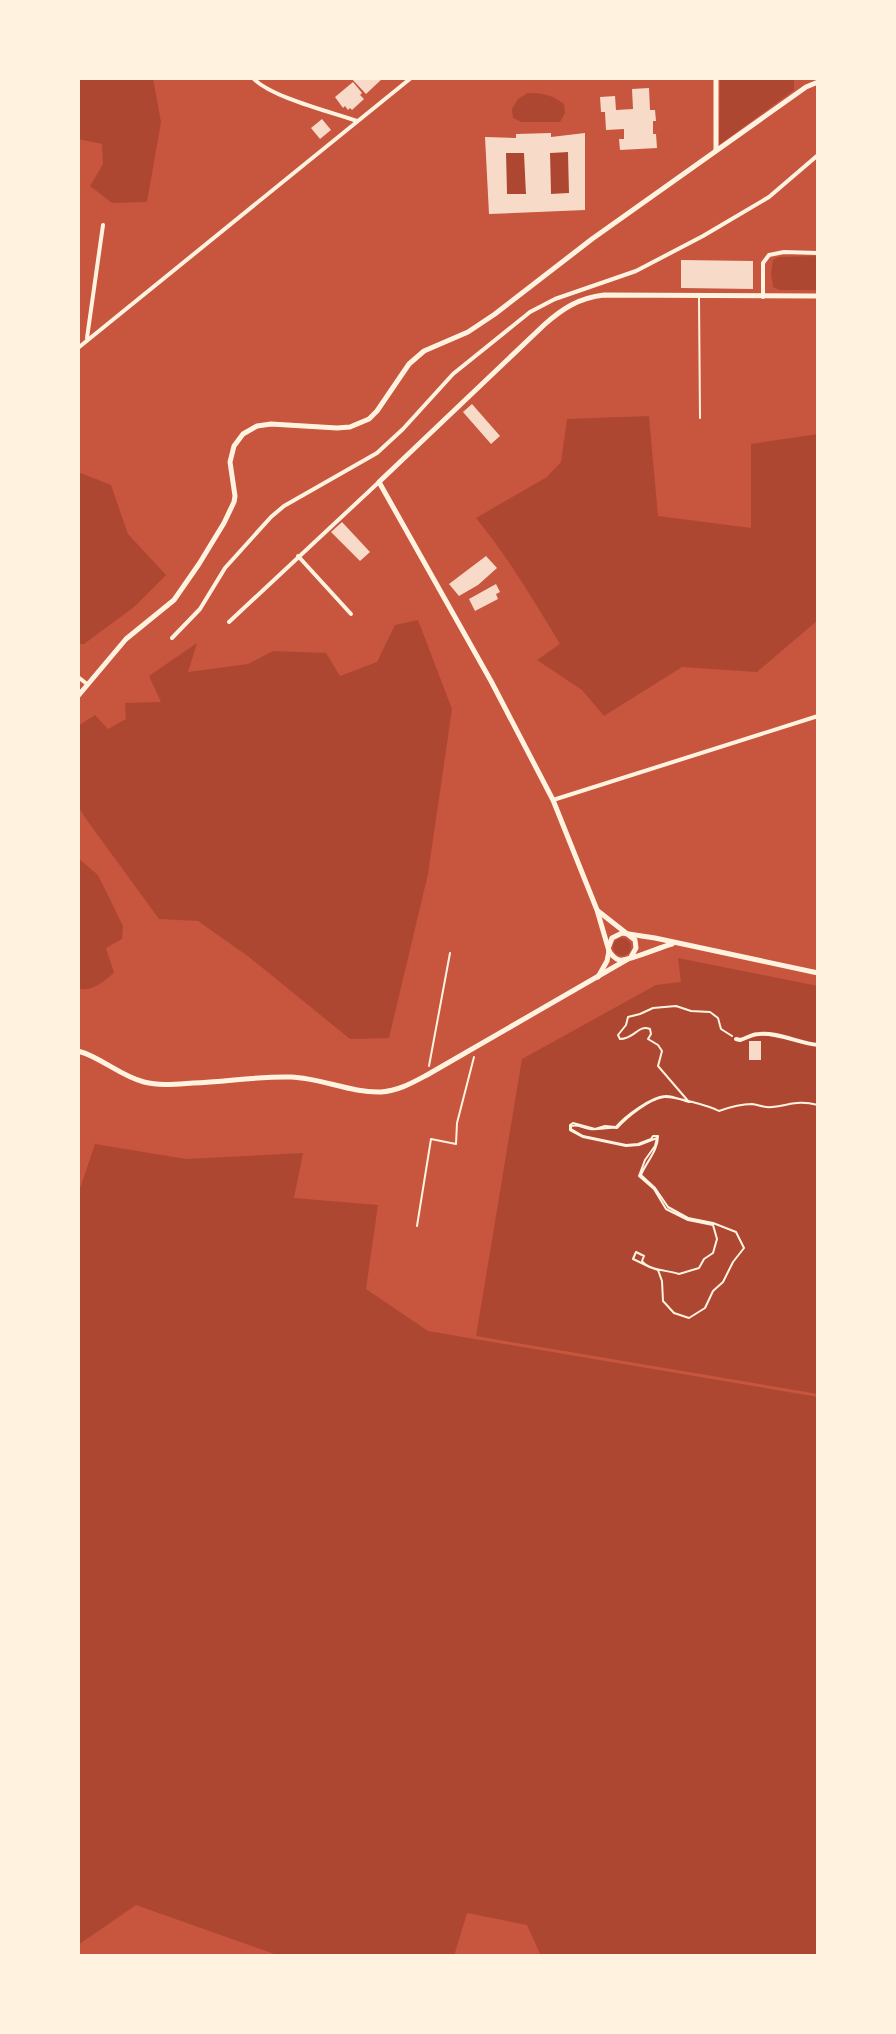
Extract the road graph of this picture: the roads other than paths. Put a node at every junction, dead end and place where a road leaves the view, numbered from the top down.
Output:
1 (253, 78) edge
2 (411, 78) edge
3 (716, 78) edge
4 (808, 78) edge
5 (817, 81) edge
6 (806, 87) junction
7 (357, 121) junction
8 (716, 151) junction
9 (818, 155) edge
10 (103, 225) dead end
11 (818, 253) edge
12 (699, 296) junction
13 (818, 296) edge
14 (763, 297) junction
15 (87, 341) junction
16 (78, 348) edge
17 (700, 418) dead end
18 (379, 482) junction
19 (298, 556) junction
20 (351, 614) dead end
21 (229, 622) dead end
22 (172, 638) dead end
23 (78, 677) edge
24 (87, 684) junction
25 (78, 696) edge
26 (818, 716) edge
27 (553, 800) junction
28 (597, 910) junction
29 (627, 934) junction
30 (677, 943) junction
31 (609, 951) junction
32 (629, 959) junction
33 (818, 973) edge
34 (598, 978) junction
35 (736, 1039) road end
36 (818, 1045) edge
37 (78, 1051) edge

1 - 7 street
2 - 7 street
3 - 8 street
4 - 6 street
5 - 6 street
6 - 8 street
7 - 15 street
8 - 24 street
9 - 22 street
10 - 15 street
11 - 14 street
12 - 14 street
12 - 17 lane
12 - 18 street
13 - 14 street
15 - 16 street
18 - 19 street
18 - 27 street
19 - 20 street
19 - 21 street
23 - 24 street
24 - 25 street
26 - 27 street
27 - 28 street
28 - 29 street
28 - 31 street
29 - 30 street
29 - 31 street
29 - 32 street
30 - 32 street
30 - 33 street
31 - 32 street
31 - 34 street
32 - 34 street
34 - 37 street
35 - 36 street

